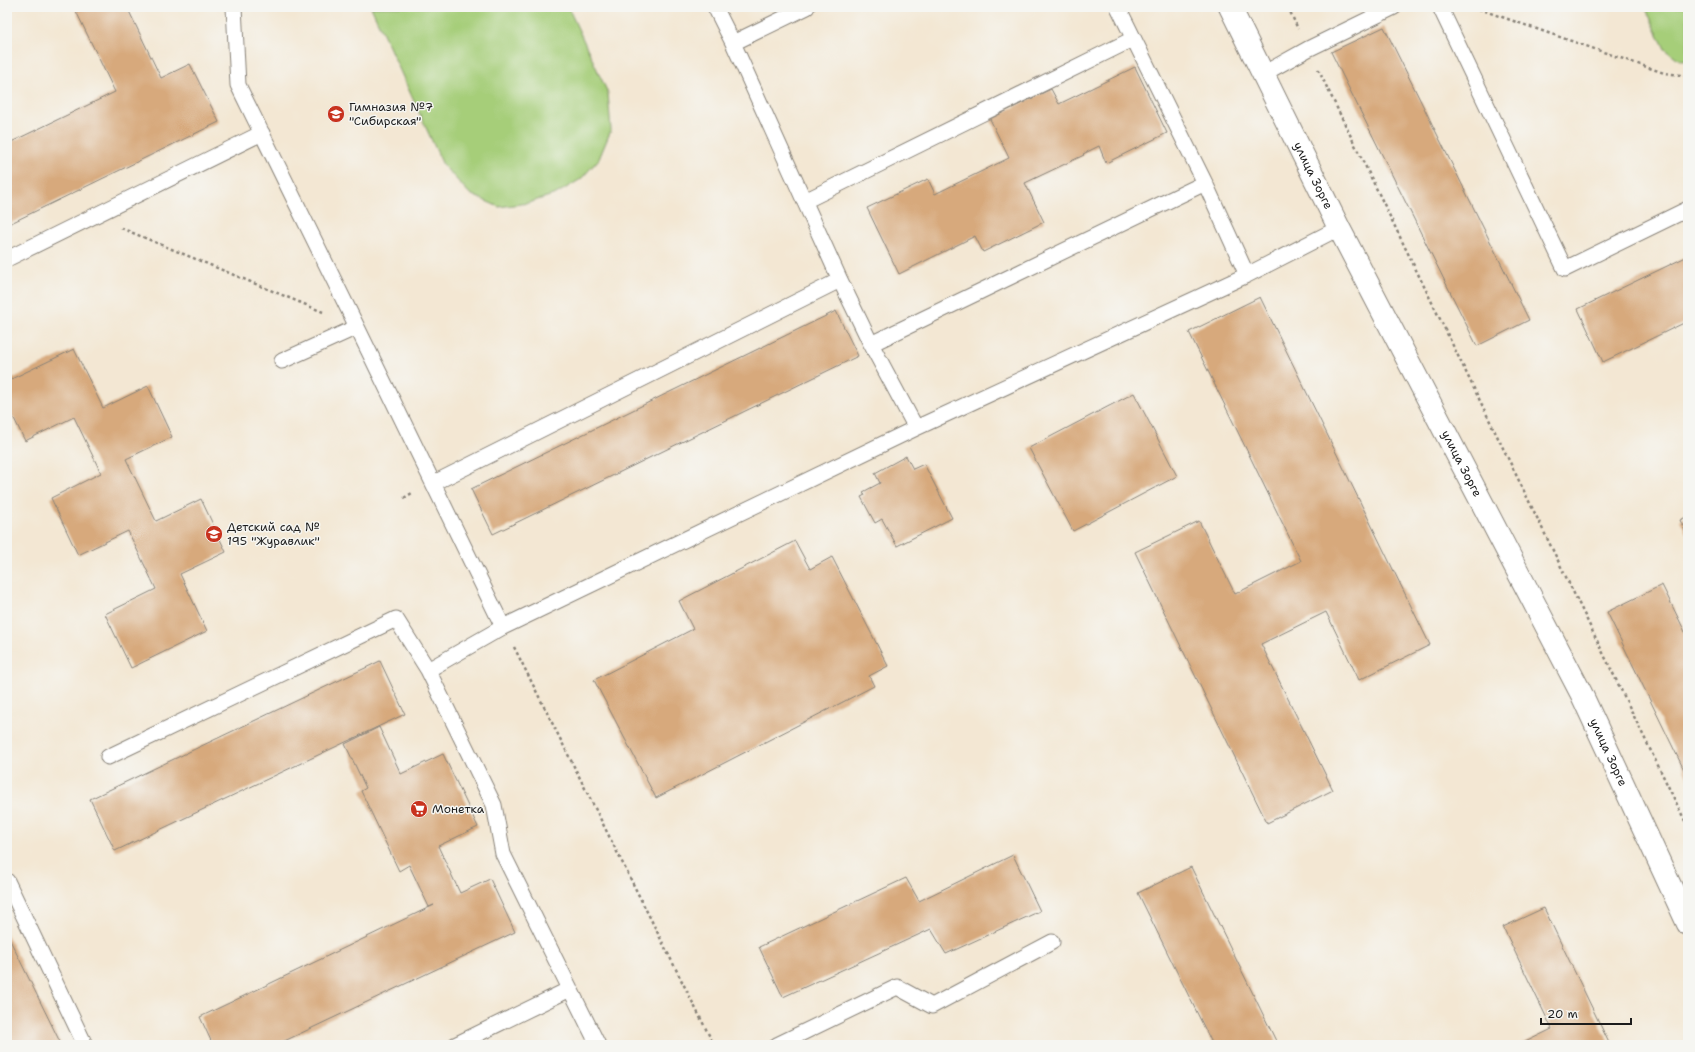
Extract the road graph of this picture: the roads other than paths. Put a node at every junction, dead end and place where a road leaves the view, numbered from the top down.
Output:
1 (234, 7) edge
2 (715, 7) edge
3 (807, 7) edge
4 (1118, 7) edge
5 (1230, 7) edge
6 (1394, 7) edge
7 (1440, 7) edge
8 (1133, 39) junction
9 (733, 43) junction
10 (1262, 74) junction
11 (262, 133) junction
12 (1205, 183) junction
13 (805, 201) junction
14 (1688, 209) edge
15 (1339, 228) junction
16 (7, 259) edge
17 (1247, 275) junction
18 (840, 280) junction
19 (357, 327) junction
20 (870, 344) junction
21 (282, 361) dead end
22 (916, 428) junction
23 (434, 483) junction
24 (503, 627) junction
25 (428, 670) junction
26 (108, 757) dead end
27 (7, 881) edge
28 (1688, 924) edge
29 (1052, 942) dead end
30 (570, 989) junction
31 (85, 1045) edge
32 (455, 1045) edge
33 (598, 1045) edge
34 (777, 1045) edge

1 - 11 lane
2 - 9 lane
3 - 9 lane
4 - 8 lane
5 - 10 street, улица Зорге
6 - 10 lane
7 - 14 lane
8 - 12 lane
8 - 13 lane
9 - 13 lane
10 - 15 street, улица Зорге
11 - 16 lane
11 - 19 lane
12 - 17 lane
12 - 20 lane
13 - 18 lane
15 - 17 lane
15 - 28 street, улица Зорге
17 - 22 lane
18 - 20 lane
18 - 23 lane
19 - 21 lane
19 - 23 lane
20 - 22 lane
22 - 24 lane
23 - 24 lane
24 - 25 lane
25 - 26 lane
25 - 30 lane
27 - 31 lane
29 - 34 lane
30 - 32 lane
30 - 33 lane

